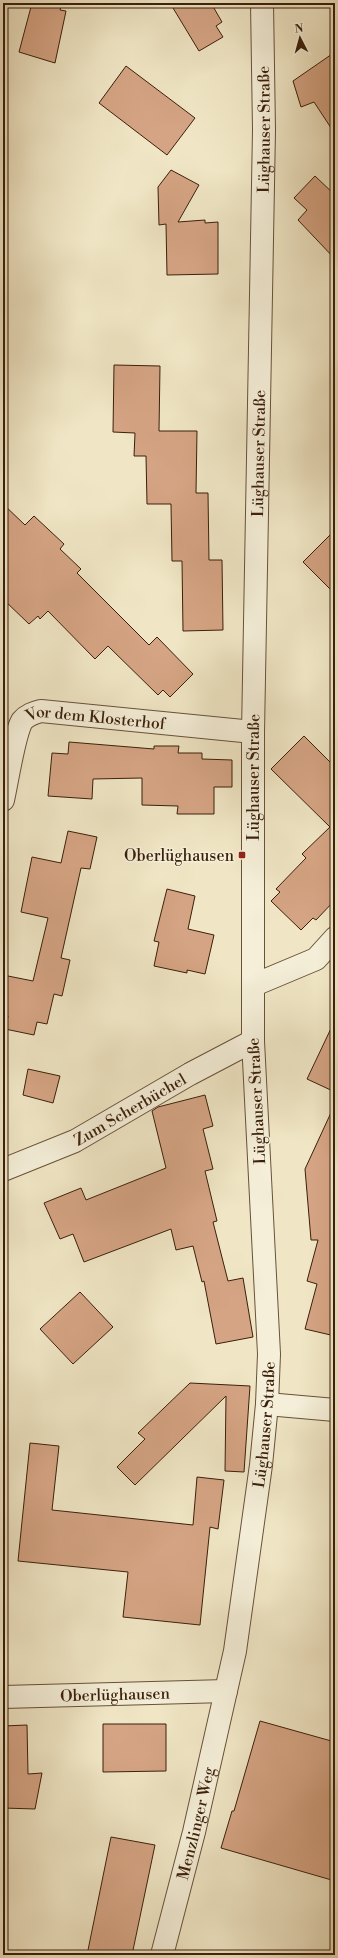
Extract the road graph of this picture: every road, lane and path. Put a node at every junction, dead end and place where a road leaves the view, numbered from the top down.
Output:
1 (262, 3) edge
2 (252, 732) junction
3 (3, 800) edge
4 (335, 938) edge
5 (254, 985) junction
6 (253, 1041) junction
7 (3, 1170) edge
8 (267, 1404) junction
9 (335, 1410) edge
10 (226, 1691) junction
11 (3, 1697) edge
12 (162, 1955) edge

1 - 2 street, Lüghauser Straße
2 - 3 street, Vor dem Klosterhof
2 - 5 street, Lüghauser Straße
4 - 5 street
5 - 6 street, Lüghauser Straße
6 - 7 street, Zum Scherbüchel
6 - 8 street, Lüghauser Straße
8 - 9 street
8 - 10 street, Lüghauser Straße
10 - 11 street, Oberlüghausen
10 - 12 street, Menzlinger Weg

